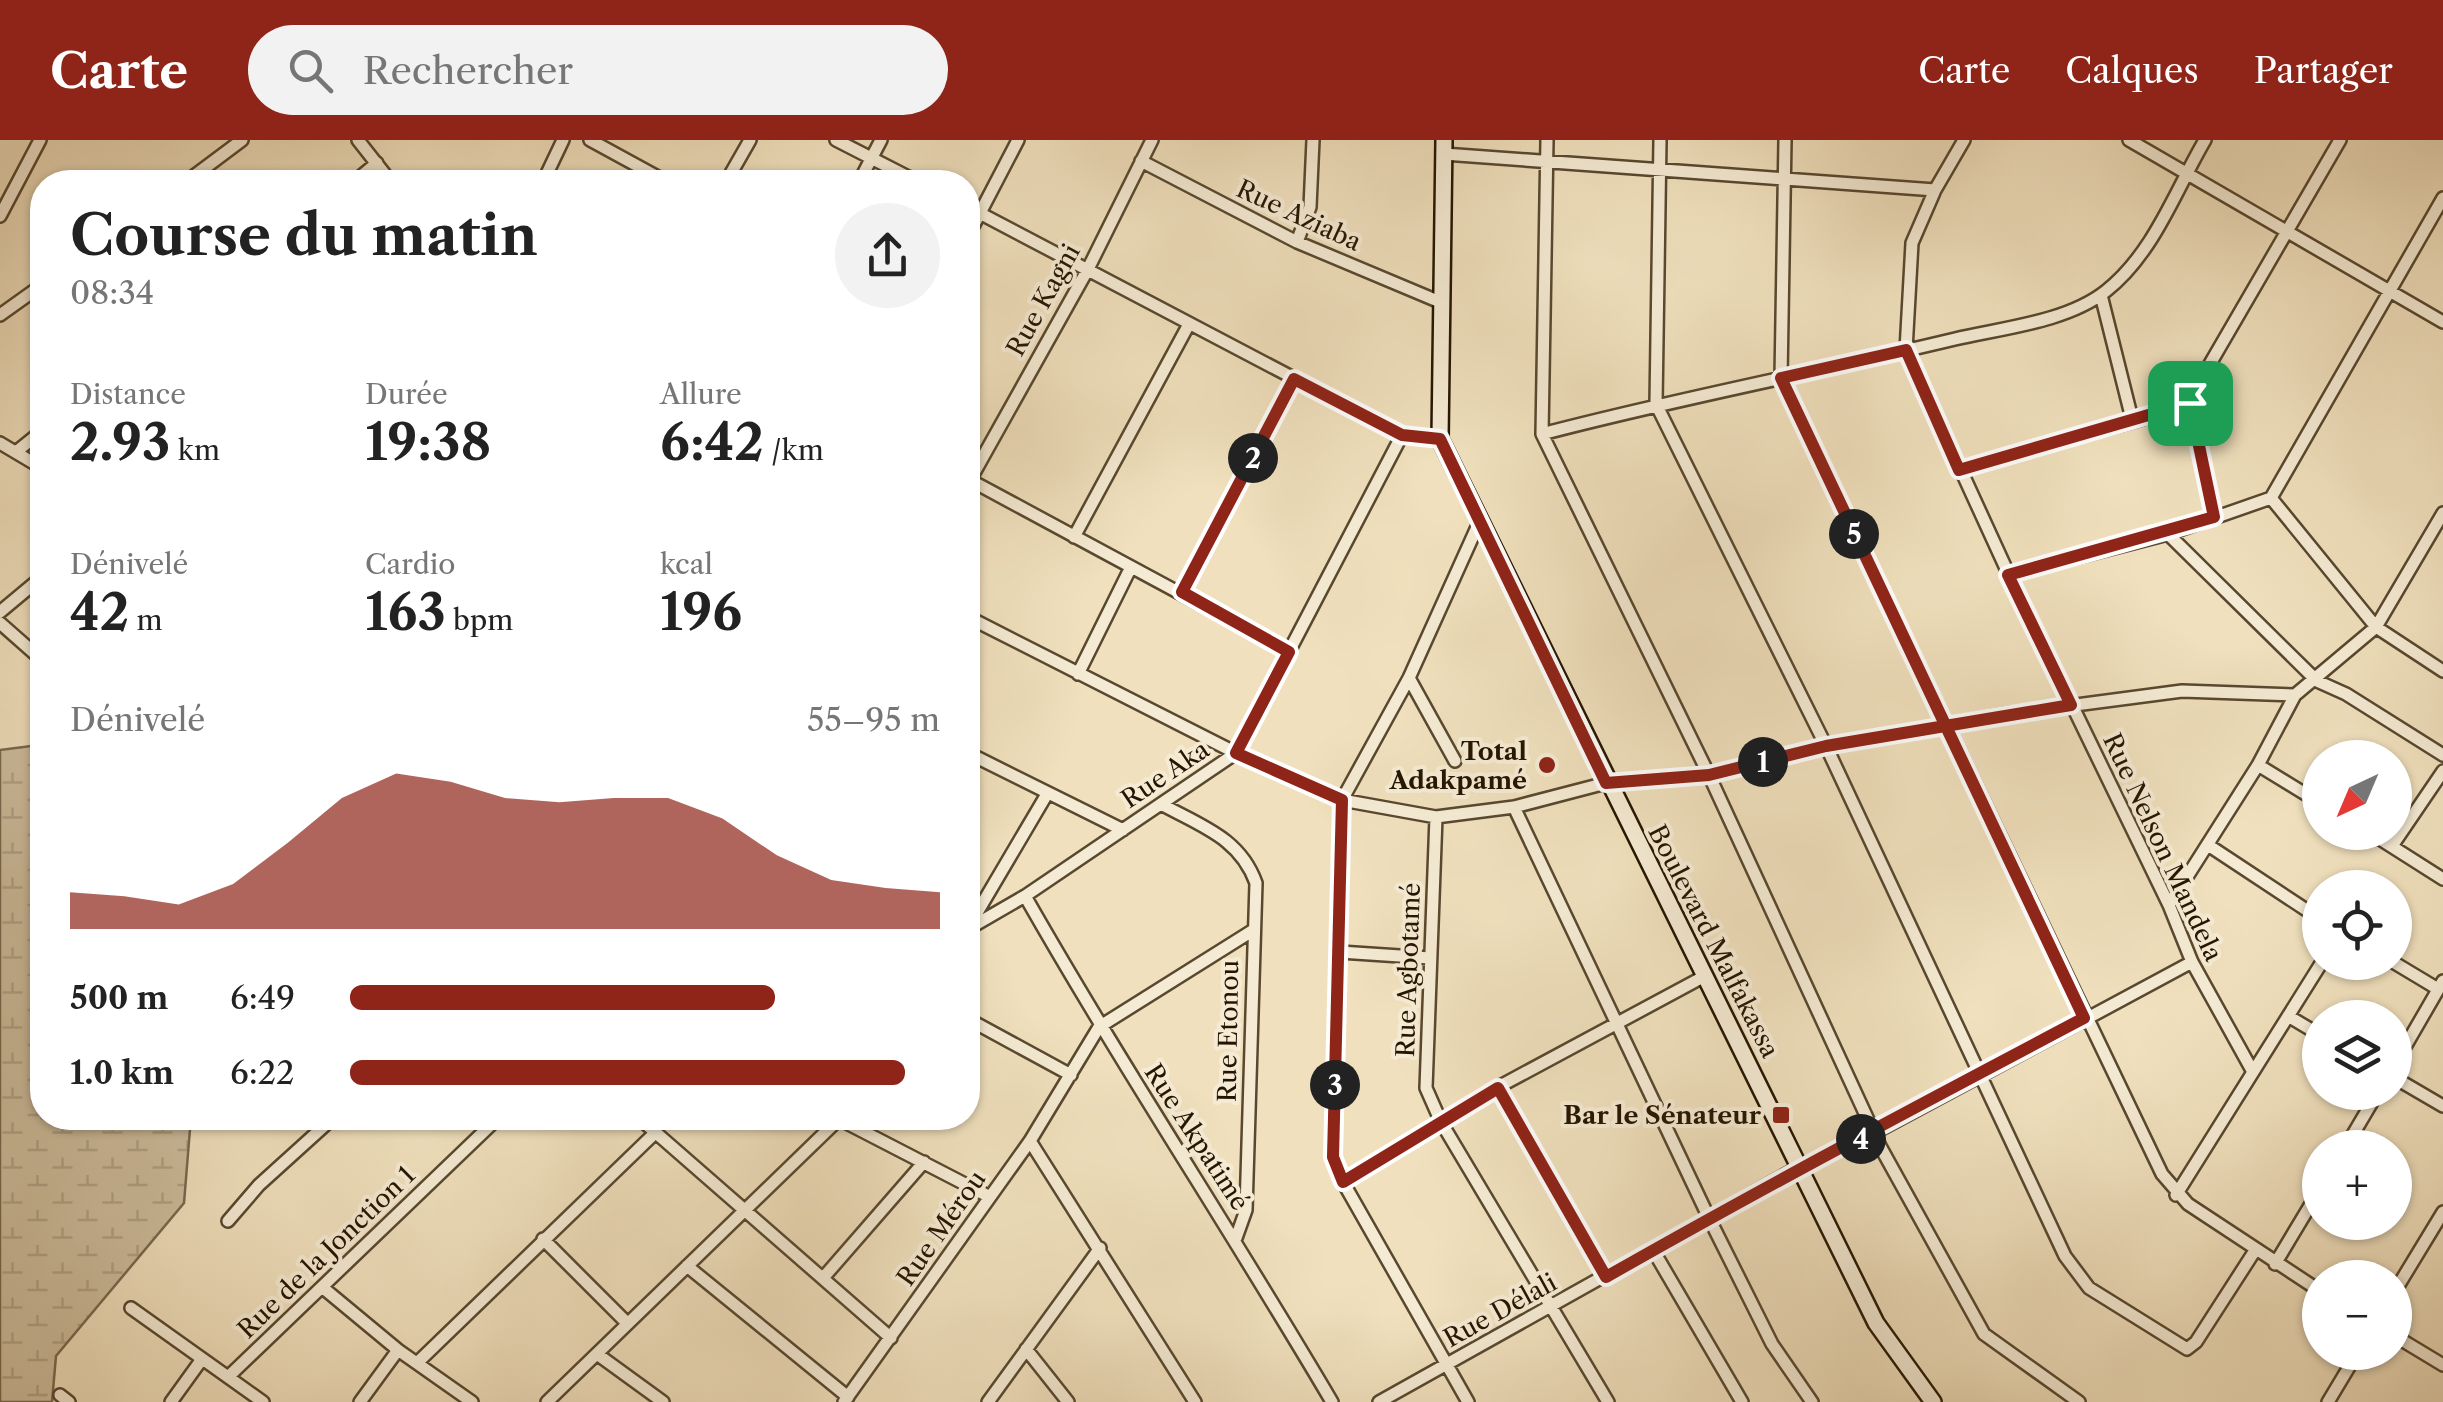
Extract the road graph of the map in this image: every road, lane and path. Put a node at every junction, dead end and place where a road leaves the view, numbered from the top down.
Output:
1 (242, 140) edge
2 (358, 140) edge
3 (562, 140) edge
4 (590, 140) edge
5 (750, 140) edge
6 (836, 140) edge
7 (882, 140) edge
8 (1018, 140) edge
9 (1152, 140) edge
10 (1313, 140) edge
11 (1546, 140) edge
12 (1660, 140) edge
13 (1785, 140) edge
14 (1964, 140) edge
15 (2129, 140) edge
16 (2205, 140) edge
17 (2340, 140) edge
18 (40, 141) edge
19 (1444, 147) edge
20 (872, 159) junction
21 (1142, 162) junction
22 (378, 163) junction
23 (1546, 165) junction
24 (202, 170) edge
25 (369, 170) edge
26 (383, 170) edge
27 (548, 170) edge
28 (645, 170) edge
29 (733, 170) edge
30 (866, 170) edge
31 (894, 170) edge
32 (1660, 172) junction
33 (2185, 173) junction
34 (1784, 178) junction
35 (1934, 190) junction
36 (2443, 198) edge
37 (980, 200) edge
38 (980, 213) edge
39 (0, 216) edge
40 (2287, 234) junction
41 (1297, 242) junction
42 (1088, 269) junction
43 (30, 293) edge
44 (2389, 293) junction
45 (2101, 295) junction
46 (1440, 302) junction
47 (0, 314) edge
48 (2443, 322) edge
49 (1189, 324) junction
50 (1906, 350) junction
51 (1781, 378) junction
52 (1294, 379) junction
53 (2190, 403) junction
54 (1656, 404) junction
55 (2132, 419) junction
56 (1542, 434) junction
57 (1402, 435) junction
58 (1440, 439) junction
59 (30, 441) edge
60 (0, 443) edge
61 (16, 452) junction
62 (980, 460) edge
63 (30, 461) edge
64 (1959, 470) junction
65 (980, 486) edge
66 (2270, 498) junction
67 (2443, 513) edge
68 (2214, 517) junction
69 (1478, 525) junction
70 (2168, 534) junction
71 (1074, 537) junction
72 (1131, 566) junction
73 (2008, 575) junction
74 (30, 587) edge
75 (1182, 592) junction
76 (0, 612) edge
77 (0, 623) edge
78 (980, 623) edge
79 (2376, 628) junction
80 (30, 649) edge
81 (1289, 652) junction
82 (2443, 670) edge
83 (1078, 674) junction
84 (1409, 678) junction
85 (2316, 681) junction
86 (2295, 695) junction
87 (2071, 705) junction
88 (1944, 724) junction
89 (1826, 746) junction
90 (1236, 753) junction
91 (2443, 755) edge
92 (980, 759) edge
93 (1455, 761) dead end
94 (2258, 765) junction
95 (2443, 771) edge
96 (1709, 775) junction
97 (1606, 783) junction
98 (2302, 792) edge
99 (1046, 794) junction
100 (1342, 800) junction
101 (1161, 804) junction
102 (1514, 806) junction
103 (1436, 817) junction
104 (2412, 817) edge
105 (1123, 830) junction
106 (2208, 845) junction
107 (2398, 850) edge
108 (2443, 879) edge
109 (1025, 896) junction
110 (2170, 905) junction
111 (2302, 906) edge
112 (980, 908) edge
113 (980, 922) edge
114 (1252, 931) junction
115 (1340, 952) junction
116 (1430, 958) junction
117 (2192, 962) junction
118 (2412, 971) edge
119 (1703, 977) junction
120 (2311, 980) edge
121 (2441, 985) edge
122 (2288, 1016) junction
123 (2084, 1018) junction
124 (1616, 1024) junction
125 (2302, 1024) edge
126 (980, 1026) edge
127 (1100, 1027) junction
128 (2412, 1035) edge
129 (2253, 1072) junction
130 (1977, 1074) junction
131 (1071, 1075) junction
132 (1498, 1088) junction
133 (2412, 1088) edge
134 (2443, 1106) edge
135 (1442, 1122) junction
136 (317, 1130) edge
137 (486, 1130) edge
138 (652, 1130) edge
139 (826, 1130) edge
140 (861, 1130) edge
141 (1874, 1132) junction
142 (655, 1133) junction
143 (1030, 1141) junction
144 (924, 1162) junction
145 (1798, 1166) junction
146 (1343, 1182) junction
147 (2176, 1195) junction
148 (990, 1197) junction
149 (744, 1211) junction
150 (2443, 1212) edge
151 (1709, 1218) junction
152 (2302, 1220) edge
153 (228, 1221) dead end
154 (1236, 1238) junction
155 (543, 1239) junction
156 (1100, 1248) junction
157 (1653, 1250) junction
158 (2254, 1252) junction
159 (2275, 1264) junction
160 (2412, 1264) edge
161 (687, 1266) junction
162 (1606, 1277) junction
163 (823, 1278) junction
164 (2302, 1280) edge
165 (322, 1287) junction
166 (131, 1308) dead end
167 (1552, 1308) junction
168 (627, 1323) junction
169 (891, 1338) junction
170 (2412, 1346) edge
171 (1026, 1349) junction
172 (398, 1350) junction
173 (596, 1354) junction
174 (202, 1359) junction
175 (418, 1362) junction
176 (1446, 1365) junction
177 (2443, 1365) edge
178 (2347, 1370) edge
179 (228, 1378) junction
180 (846, 1400) edge
181 (171, 1402) edge
182 (263, 1402) edge
183 (360, 1402) edge
184 (472, 1402) edge
185 (547, 1402) edge
186 (663, 1402) edge
187 (988, 1402) edge
188 (1068, 1402) edge
189 (1195, 1402) edge
190 (1332, 1402) edge
191 (1378, 1402) edge
192 (1468, 1402) edge
193 (1608, 1402) edge
194 (1742, 1402) edge
195 (1812, 1402) edge
196 (1932, 1402) edge
197 (2079, 1402) edge
198 (2328, 1402) edge

1 - 24 street
2 - 22 street
3 - 27 street
4 - 28 street
5 - 29 street
6 - 20 street
7 - 20 street
8 - 37 street
9 - 21 street, Rue Kagni
10 - 41 street
11 - 23 street
12 - 32 street
13 - 34 street
14 - 35 street, Rue Nelson Mandela
15 - 33 street
16 - 33 street
17 - 40 street
18 - 39 street
19 - 23 street
19 - 46 street, Boulevard Malfakassa
20 - 30 street
20 - 31 street
21 - 41 street, Rue Aziaba
21 - 42 street, Rue Kagni
22 - 25 street
22 - 26 street
23 - 32 street
23 - 56 street
32 - 34 street
32 - 54 street
33 - 40 street
33 - 45 street
34 - 35 street
34 - 51 street
35 - 50 street, Rue Nelson Mandela
36 - 44 street
38 - 42 street
40 - 44 street
40 - 53 street
41 - 46 street, Rue Aziaba
42 - 49 street
42 - 62 street, Rue Kagni
43 - 47 street
44 - 48 street
44 - 66 street
45 - 50 street
45 - 55 street
46 - 58 street, Boulevard Malfakassa
49 - 52 street
49 - 71 street
50 - 51 street
50 - 64 street, Rue Nelson Mandela
51 - 54 street
51 - 88 street
52 - 57 street
52 - 75 street
53 - 55 street
53 - 68 street
54 - 56 street
54 - 89 street
55 - 64 street
56 - 96 street
57 - 58 street
57 - 81 street, Rue Aka
58 - 69 street, Boulevard Malfakassa
59 - 61 street
60 - 61 street
61 - 63 street
64 - 73 street, Rue Nelson Mandela
65 - 71 street
66 - 68 street
66 - 79 street
67 - 79 street
68 - 70 street
69 - 84 street
69 - 97 street, Boulevard Malfakassa
70 - 73 street
70 - 85 street
71 - 72 street
72 - 75 street
72 - 83 street
73 - 87 street, Rue Nelson Mandela
74 - 76 street
75 - 81 street
77 - 80 street
78 - 83 street
79 - 82 street
79 - 85 street
81 - 90 street, Rue Aka
83 - 90 street
84 - 93 street
84 - 100 street
85 - 86 street
85 - 91 street
86 - 87 street
86 - 94 street
87 - 88 street
87 - 110 street, Rue Nelson Mandela
88 - 89 street
88 - 123 street
89 - 96 street
89 - 130 street
90 - 100 street
90 - 101 street, Rue Aka
92 - 99 street
94 - 98 street
94 - 106 street
95 - 104 street
96 - 97 street
96 - 141 street
97 - 102 street
97 - 119 street, Boulevard Malfakassa
99 - 105 street
99 - 112 street
100 - 103 street
100 - 115 street
101 - 105 street, Rue Aka
101 - 114 street, Rue Etonou
102 - 103 street
102 - 124 street
103 - 116 street, Rue Agbotamé
105 - 109 street, Rue Aka
106 - 110 street
106 - 111 street
107 - 108 street
109 - 113 street, Rue Aka
109 - 127 street, Rue Akpatimé
110 - 117 street, Rue Nelson Mandela
114 - 127 street, Rue Mérou
114 - 154 street, Rue Etonou
115 - 116 street
115 - 146 street
116 - 135 street, Rue Agbotamé
117 - 123 street, Rue Délali
117 - 129 street, Rue Nelson Mandela
118 - 121 street
119 - 124 street
119 - 145 street, Boulevard Malfakassa
120 - 122 street
121 - 128 street
122 - 125 street
122 - 129 street
123 - 130 street, Rue Délali
123 - 147 street
124 - 132 street
124 - 151 street
126 - 131 street
127 - 131 street, Rue Mérou
127 - 154 street, Rue Akpatimé
129 - 147 street
130 - 141 street, Rue Délali
130 - 158 street
131 - 143 street, Rue Mérou
132 - 135 street
132 - 162 street
133 - 134 street
135 - 146 street
135 - 167 street, Rue Agbotamé
136 - 153 street
137 - 165 street, Rue de la Jonction 1
138 - 142 street
139 - 149 street
140 - 144 street
141 - 145 street, Rue Délali
141 - 197 street
142 - 149 street
142 - 155 street
143 - 148 street, Rue Mérou
143 - 156 street
144 - 148 street
144 - 163 street
145 - 151 street, Rue Délali
145 - 196 street, Boulevard Malfakassa
146 - 176 street
147 - 158 street
148 - 169 street, Rue Mérou
149 - 161 street
149 - 163 street
150 - 160 street
151 - 157 street, Rue Délali
151 - 195 street
152 - 159 street
154 - 190 street, Rue Akpatimé
155 - 168 street
155 - 175 street
156 - 171 street
156 - 189 street
157 - 162 street, Rue Délali
157 - 194 street
158 - 159 street
159 - 164 street
161 - 168 street
161 - 180 street
162 - 167 street, Rue Délali
163 - 169 street
165 - 172 street
165 - 179 street, Rue de la Jonction 1
166 - 174 street
167 - 176 street, Rue Délali
167 - 193 street, Rue Agbotamé
168 - 173 street
169 - 180 street, Rue Mérou
170 - 177 street
171 - 187 street
171 - 188 street
172 - 175 street
172 - 183 street
173 - 185 street
173 - 186 street
174 - 179 street
174 - 181 street
175 - 184 street
176 - 191 street, Rue Délali
176 - 192 street
178 - 198 street
179 - 182 street

